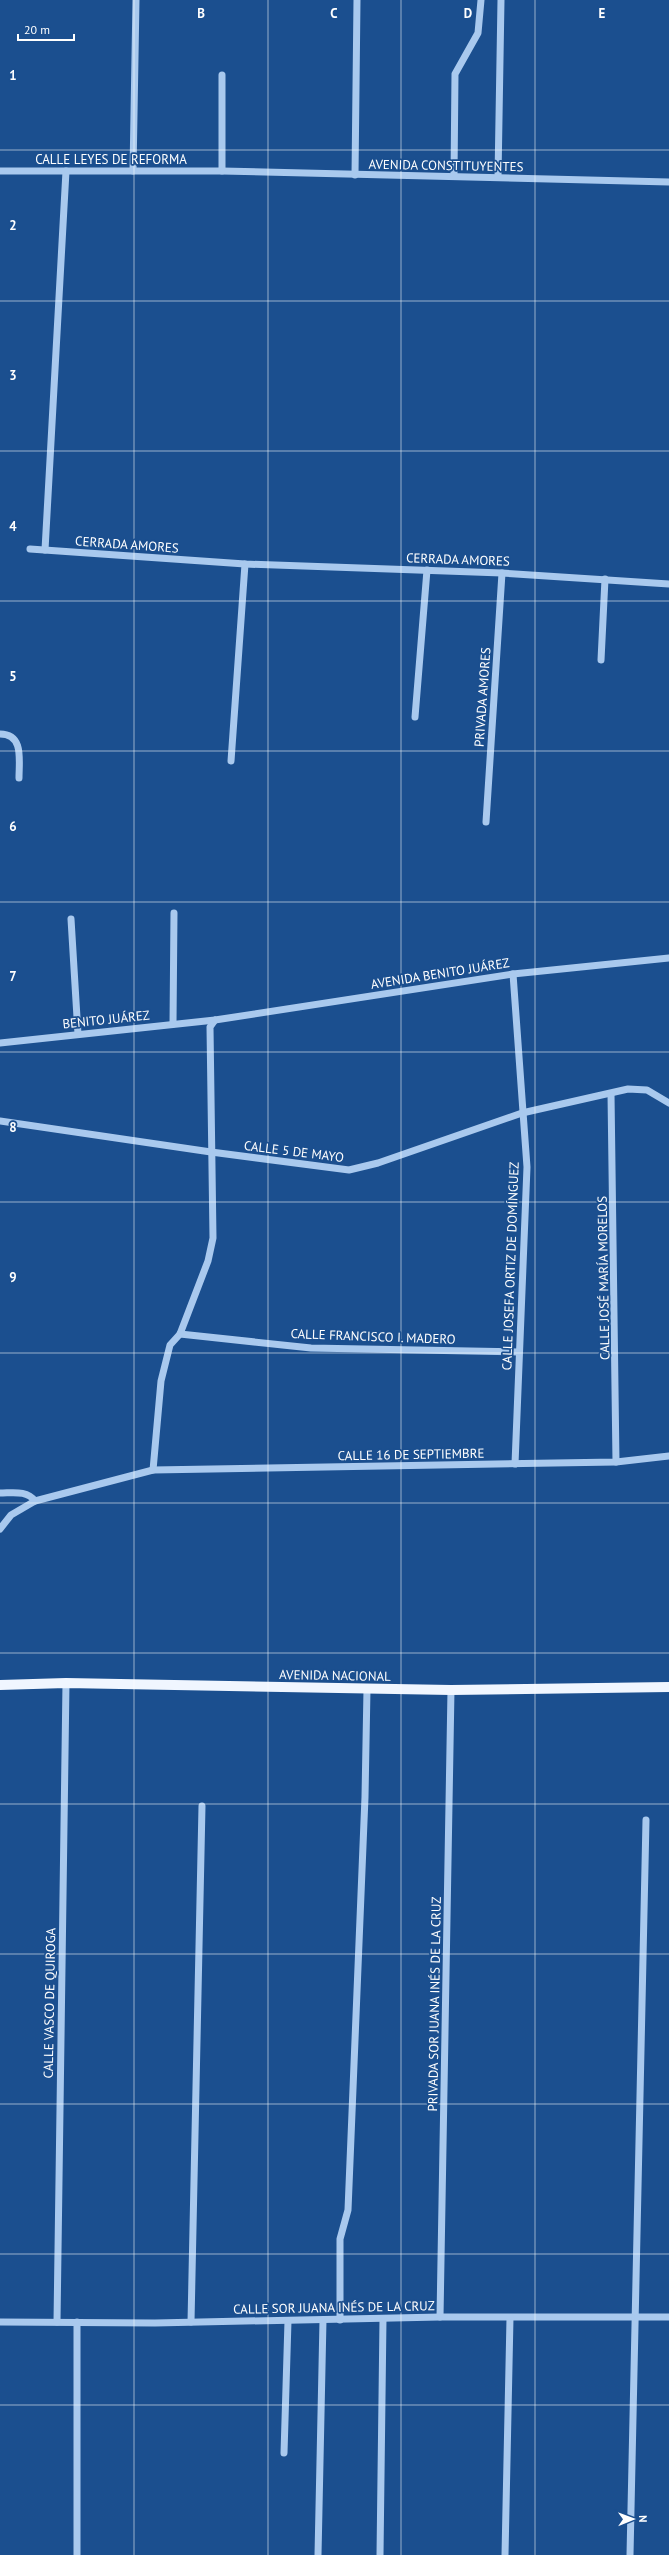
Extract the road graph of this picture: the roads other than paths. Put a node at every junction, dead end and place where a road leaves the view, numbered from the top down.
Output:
1 (136, 0) edge
2 (357, 0) edge
3 (481, 0) edge
4 (501, 0) edge
5 (222, 75) dead end
6 (0, 171) edge
7 (66, 171) junction
8 (134, 171) junction
9 (222, 171) junction
10 (355, 175) junction
11 (454, 176) junction
12 (498, 178) junction
13 (669, 182) edge
14 (30, 549) dead end
15 (45, 550) junction
16 (245, 564) junction
17 (427, 570) junction
18 (502, 573) junction
19 (605, 579) junction
20 (669, 584) edge
21 (601, 660) dead end
22 (415, 717) dead end
23 (0, 734) edge
24 (231, 761) dead end
25 (19, 778) dead end
26 (486, 822) dead end
27 (174, 913) dead end
28 (71, 919) dead end
29 (669, 958) edge
30 (513, 974) junction
31 (215, 1020) junction
32 (173, 1024) junction
33 (78, 1034) junction
34 (0, 1043) edge
35 (611, 1094) junction
36 (669, 1103) edge
37 (522, 1114) junction
38 (0, 1121) edge
39 (211, 1152) junction
40 (180, 1334) junction
41 (518, 1352) junction
42 (669, 1456) edge
43 (616, 1462) junction
44 (515, 1464) junction
45 (153, 1470) junction
46 (0, 1494) edge
47 (35, 1501) junction
48 (0, 1529) edge
49 (66, 1683) junction
50 (0, 1685) edge
51 (669, 1687) edge
52 (367, 1689) junction
53 (451, 1690) junction
54 (202, 1806) dead end
55 (646, 1820) dead end
56 (440, 2317) junction
57 (669, 2317) edge
58 (510, 2318) junction
59 (636, 2318) junction
60 (383, 2319) junction
61 (323, 2320) junction
62 (340, 2320) junction
63 (288, 2321) junction
64 (0, 2322) edge
65 (57, 2322) junction
66 (77, 2322) junction
67 (191, 2322) junction
68 (284, 2453) dead end
69 (77, 2555) edge
70 (318, 2555) edge
71 (380, 2555) edge
72 (505, 2555) edge
73 (630, 2555) edge

1 - 8 street
2 - 10 street
3 - 11 street
4 - 12 street
5 - 9 street
6 - 7 street, CALLE LEYES DE REFORMA
7 - 8 street, CALLE LEYES DE REFORMA
7 - 15 street
8 - 9 street, CALLE LEYES DE REFORMA
9 - 10 street, AVENIDA CONSTITUYENTES
10 - 11 street, AVENIDA CONSTITUYENTES
11 - 12 street, AVENIDA CONSTITUYENTES
12 - 13 street, AVENIDA CONSTITUYENTES
14 - 15 street, CERRADA AMORES
15 - 16 street, CERRADA AMORES
16 - 17 street, CERRADA AMORES
16 - 24 street
17 - 18 street, CERRADA AMORES
17 - 22 street
18 - 19 street, CERRADA AMORES
18 - 26 street, PRIVADA AMORES
19 - 20 street, CERRADA AMORES
19 - 21 street
23 - 25 street
27 - 32 street
28 - 33 street
29 - 30 street, AVENIDA BENITO JUÁREZ
30 - 31 street, AVENIDA BENITO JUÁREZ
30 - 37 street, CALLE JOSEFA ORTIZ DE DOMÍNGUEZ
31 - 32 street, BENITO JUÁREZ
31 - 39 street
32 - 33 street, BENITO JUÁREZ
33 - 34 street, BENITO JUÁREZ
35 - 36 street, CALLE 5 DE MAYO
35 - 37 street, CALLE 5 DE MAYO
35 - 43 street, CALLE JOSÉ MARÍA MORELOS
37 - 39 street, CALLE 5 DE MAYO
37 - 41 street, CALLE JOSEFA ORTIZ DE DOMÍNGUEZ
38 - 39 street, CALLE 5 DE MAYO
39 - 40 street
40 - 41 street, CALLE FRANCISCO I. MADERO
40 - 45 street
41 - 44 street, CALLE JOSEFA ORTIZ DE DOMÍNGUEZ
42 - 43 street, CALLE 16 DE SEPTIEMBRE
43 - 44 street, CALLE 16 DE SEPTIEMBRE
44 - 45 street, CALLE 16 DE SEPTIEMBRE
45 - 47 street
46 - 47 street
47 - 48 street
49 - 50 main road, AVENIDA NACIONAL
49 - 52 main road, AVENIDA NACIONAL
49 - 65 street, CALLE VASCO DE QUIROGA
51 - 53 main road, AVENIDA NACIONAL
52 - 53 main road, AVENIDA NACIONAL
52 - 62 street
53 - 56 street, PRIVADA SOR JUANA INÉS DE LA CRUZ
54 - 67 street
55 - 59 street
56 - 58 street, CALLE SOR JUANA INÉS DE LA CRUZ
56 - 60 street, CALLE SOR JUANA INÉS DE LA CRUZ
57 - 59 street, CALLE SOR JUANA INÉS DE LA CRUZ
58 - 59 street, CALLE SOR JUANA INÉS DE LA CRUZ
58 - 72 street
59 - 73 street
60 - 62 street, CALLE SOR JUANA INÉS DE LA CRUZ
60 - 71 street
61 - 62 street, CALLE SOR JUANA INÉS DE LA CRUZ
61 - 63 street, CALLE SOR JUANA INÉS DE LA CRUZ
61 - 70 street
63 - 67 street, CALLE SOR JUANA INÉS DE LA CRUZ
63 - 68 street
64 - 65 street, CALLE SOR JUANA INÉS DE LA CRUZ
65 - 66 street, CALLE SOR JUANA INÉS DE LA CRUZ
66 - 67 street, CALLE SOR JUANA INÉS DE LA CRUZ
66 - 69 street

